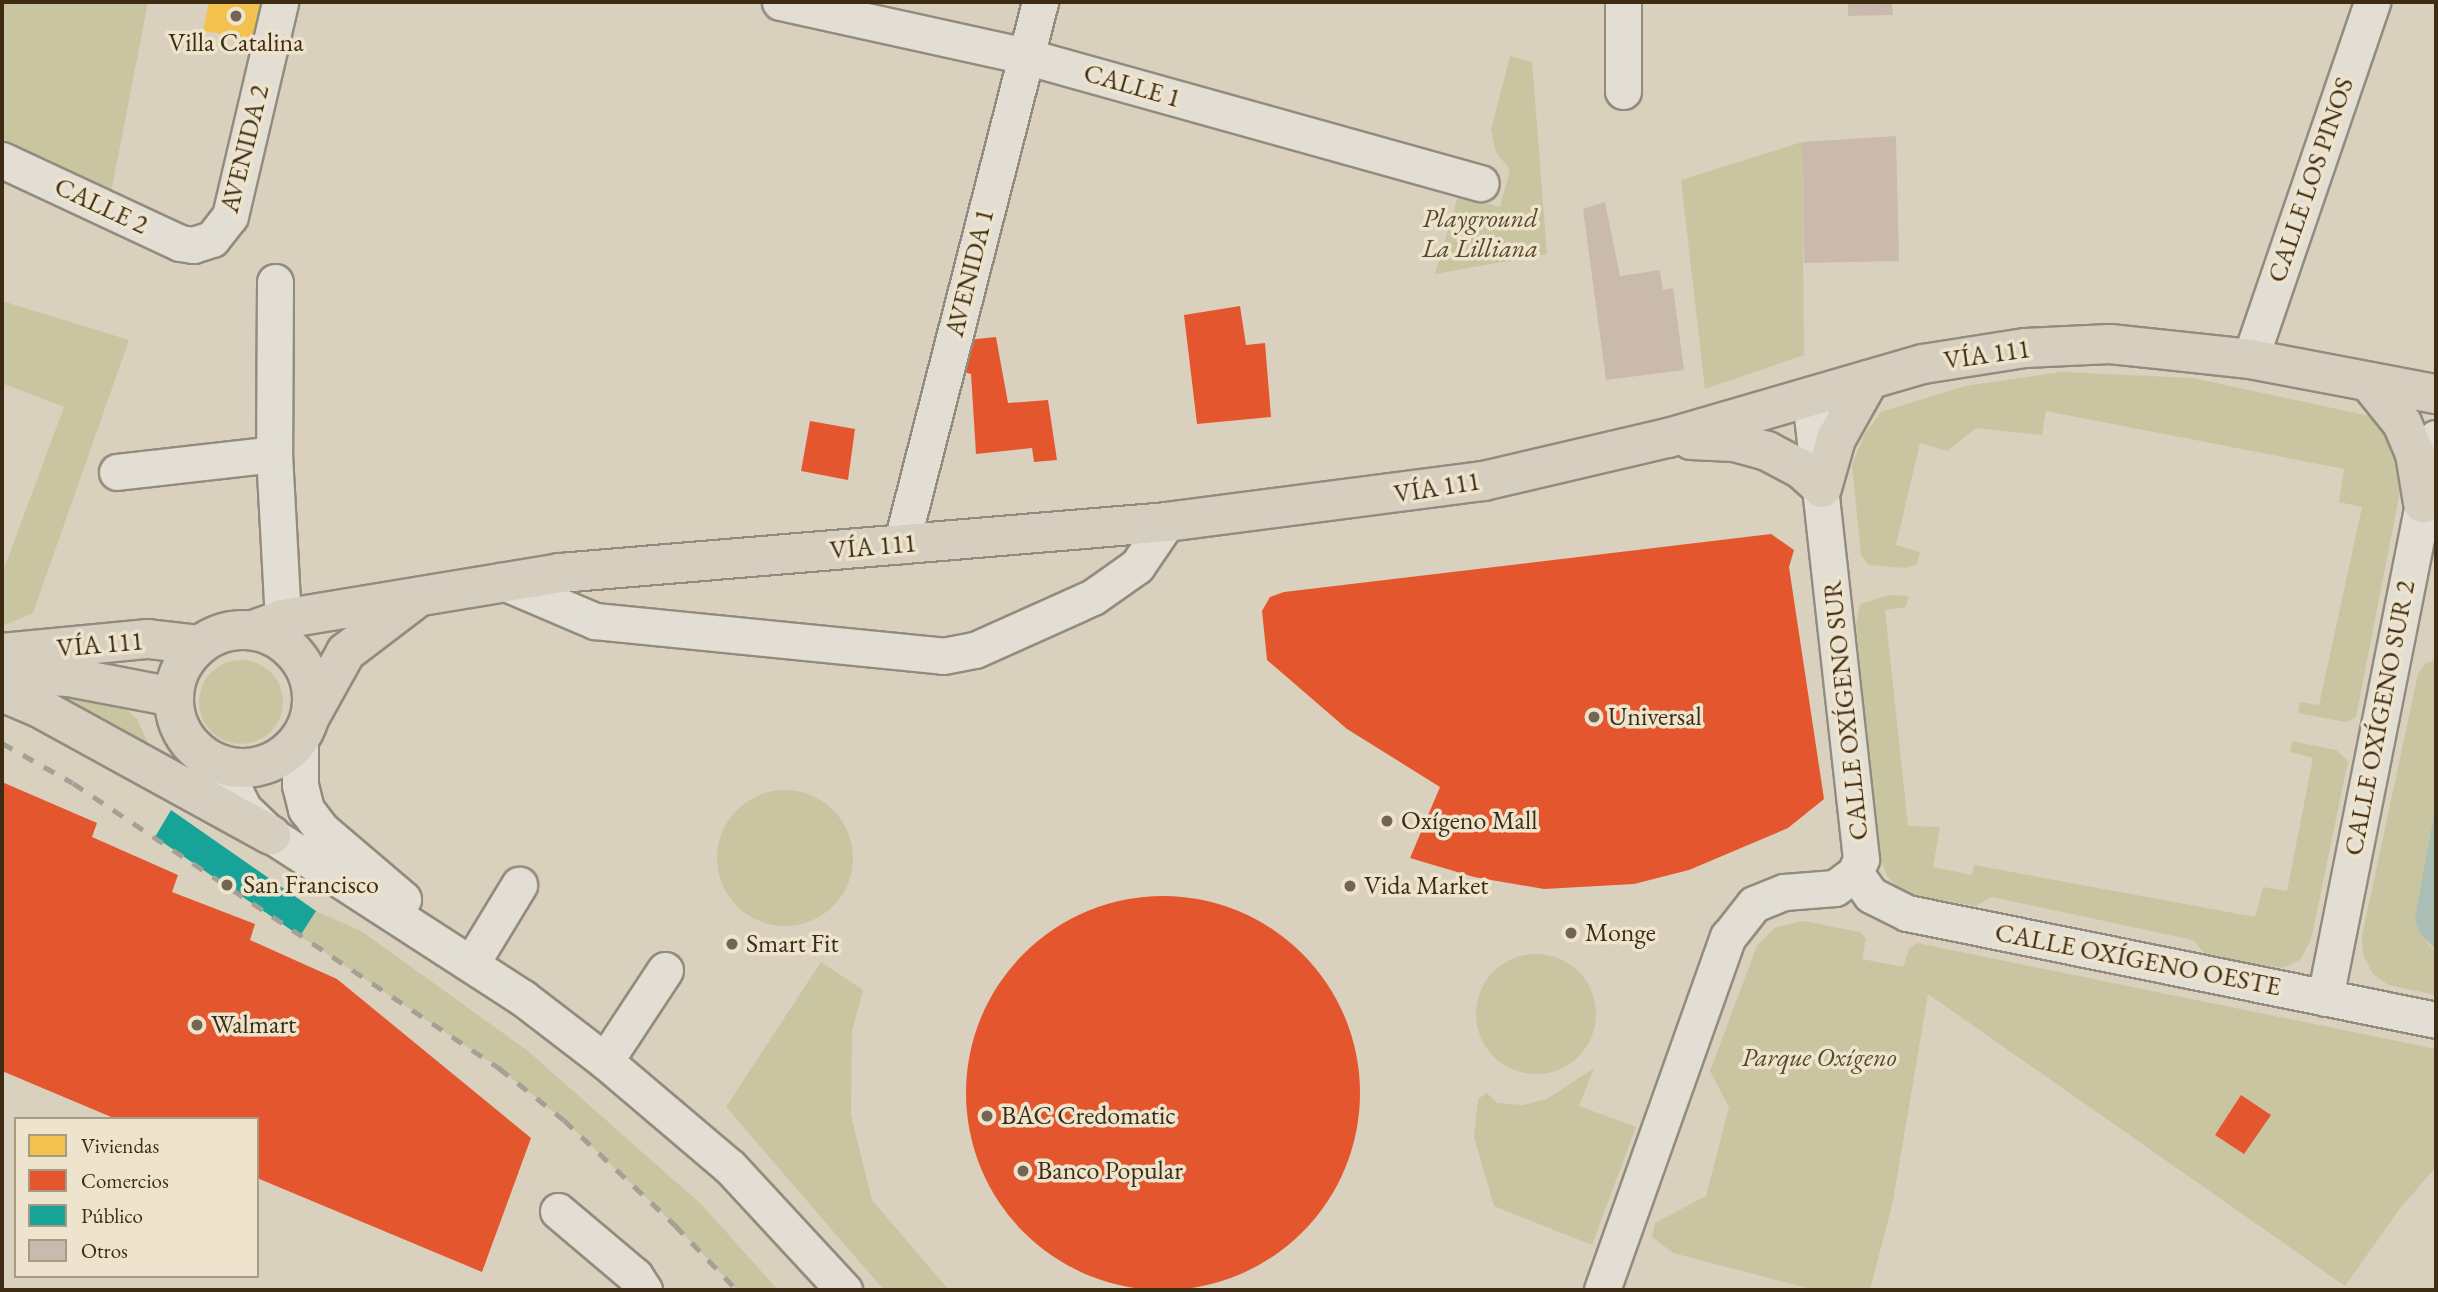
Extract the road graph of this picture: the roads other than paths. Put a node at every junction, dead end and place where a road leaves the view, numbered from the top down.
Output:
1 (280, 2) edge
2 (780, 2) edge
3 (1040, 2) edge
4 (1623, 2) edge
5 (2372, 2) edge
6 (1025, 56) junction
7 (1623, 91) dead end
8 (2, 160) edge
9 (1481, 183) dead end
10 (203, 243) joint
11 (275, 282) dead end
12 (2250, 359) junction
13 (1869, 380) junction
14 (2369, 382) junction
15 (2436, 394) edge
16 (1810, 398) junction
17 (1668, 438) junction
18 (2436, 438) edge
19 (274, 454) junction
20 (117, 472) dead end
21 (1822, 488) junction
22 (2430, 494) edge
23 (1167, 522) junction
24 (901, 545) junction
25 (501, 581) junction
26 (422, 594) junction
27 (268, 625) junction
28 (199, 645) junction
29 (2, 653) edge
30 (2, 674) edge
31 (2, 692) edge
32 (174, 697) junction
33 (306, 727) junction
34 (233, 768) junction
35 (271, 835) junction
36 (1855, 873) junction
37 (519, 885) dead end
38 (474, 959) junction
39 (665, 970) dead end
40 (512, 992) junction
41 (2325, 998) junction
42 (2436, 1020) edge
43 (605, 1060) junction
44 (558, 1210) dead end
45 (644, 1290) edge
46 (844, 1290) edge
47 (1601, 1290) edge

1 - 10 street, AVENIDA 2
2 - 6 street, CALLE 1
3 - 6 street, AVENIDA 1
4 - 7 street
5 - 12 street, CALLE LOS PINOS
6 - 9 street, CALLE 1
6 - 24 street, AVENIDA 1
8 - 10 street, CALLE 2
11 - 19 street
12 - 13 main road, VÍA 111
12 - 14 main road, VÍA 111
13 - 16 main road, VÍA 111
13 - 21 main road
14 - 15 main road, VÍA 111
14 - 22 main road
16 - 17 main road, VÍA 111
16 - 21 street, CALLE OXÍGENO SUR
17 - 21 main road
17 - 23 main road, VÍA 111
18 - 22 street, CALLE OXÍGENO SUR 2
19 - 20 street
19 - 27 street
21 - 36 street, CALLE OXÍGENO SUR
22 - 41 street, CALLE OXÍGENO SUR 2
23 - 24 main road, VÍA 111
23 - 25 street
24 - 25 main road, VÍA 111
25 - 26 main road, VÍA 111
26 - 27 main road, VÍA 111
26 - 33 main road, VÍA 111
27 - 28 main road
27 - 33 main road
28 - 29 main road, VÍA 111
28 - 32 main road
30 - 32 main road, VÍA 111
31 - 35 main road
32 - 34 main road
33 - 34 main road
33 - 38 street
34 - 35 street
35 - 40 street
36 - 41 street, CALLE OXÍGENO OESTE
36 - 47 street, CALLE OXÍGENO SUR
37 - 38 street
38 - 40 street
39 - 43 street
40 - 43 street
41 - 42 street, CALLE OXÍGENO OESTE
43 - 46 street
44 - 45 street

